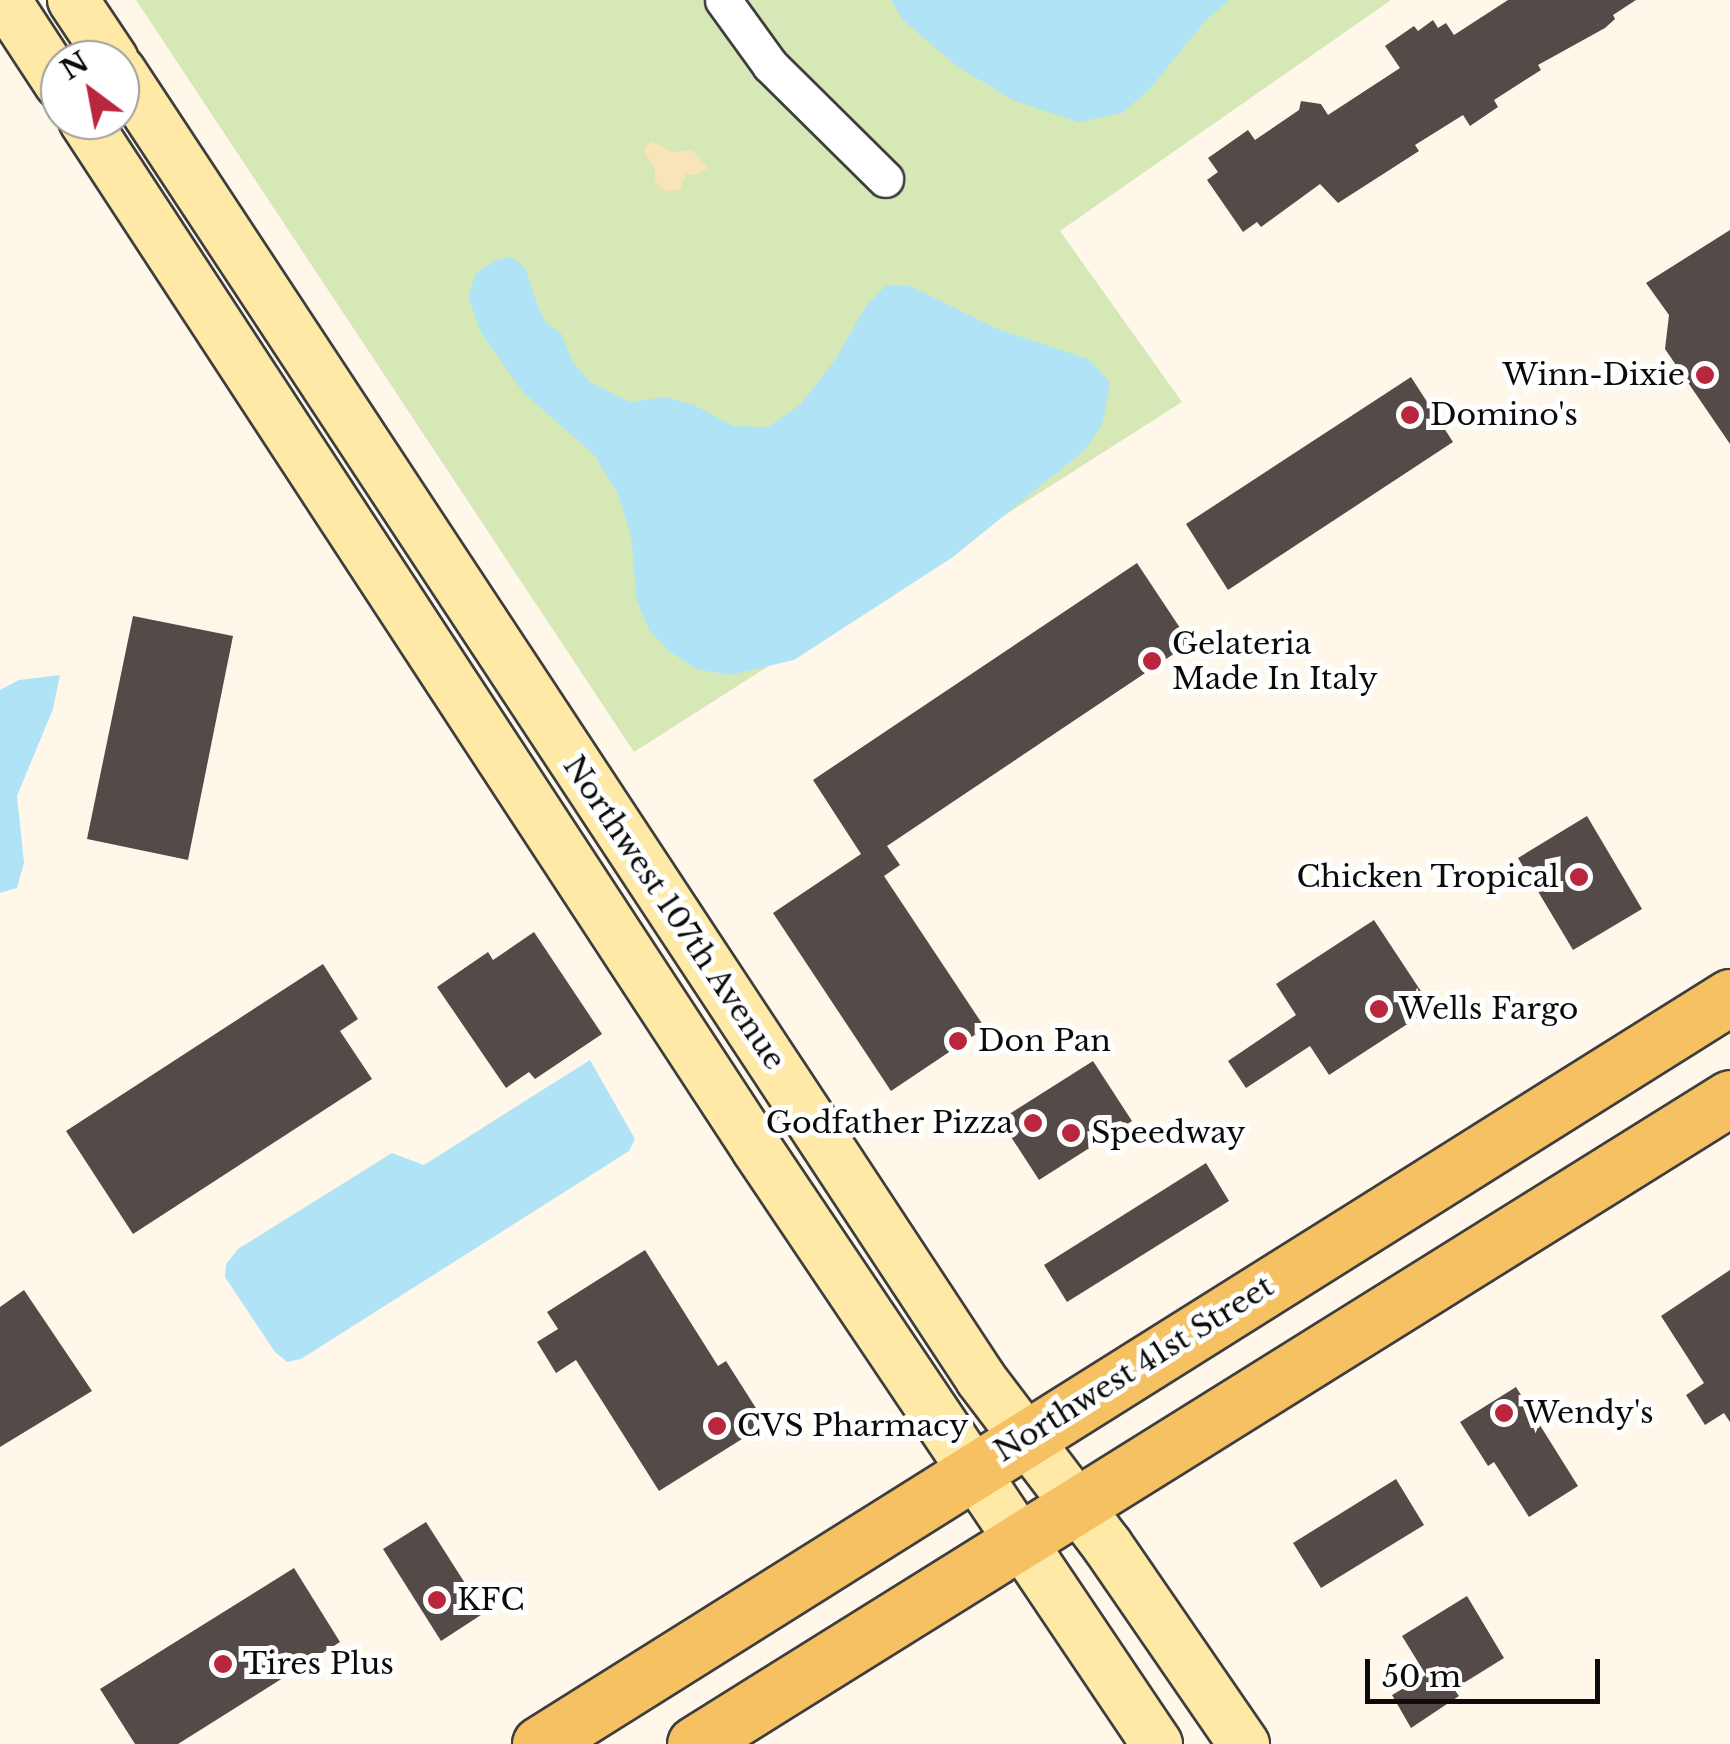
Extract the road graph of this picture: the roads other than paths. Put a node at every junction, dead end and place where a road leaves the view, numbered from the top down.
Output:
1 (4, 0) edge
2 (73, 0) edge
3 (723, 0) edge
4 (100, 40) edge
5 (40, 54) edge
6 (140, 101) edge
7 (97, 140) edge
8 (885, 179) dead end
9 (1730, 996) edge
10 (1730, 1098) edge
11 (1026, 1436) junction
12 (970, 1472) junction
13 (1078, 1505) junction
14 (1020, 1542) junction
15 (540, 1744) edge
16 (695, 1744) edge
17 (1157, 1744) edge
18 (1244, 1744) edge

1 - 5 main road
2 - 4 main road
3 - 8 street
6 - 11 main road, Northwest 107th Avenue
7 - 12 main road, Northwest 107th Avenue
9 - 11 main road, Northwest 41st Street
10 - 13 main road
11 - 12 main road, Northwest 41st Street
11 - 13 main road, Northwest 107th Avenue
12 - 14 main road, Northwest 107th Avenue
12 - 15 main road, Northwest 41st Street
13 - 14 main road
13 - 18 main road, Northwest 107th Avenue
14 - 16 main road
14 - 17 main road, Northwest 107th Avenue

